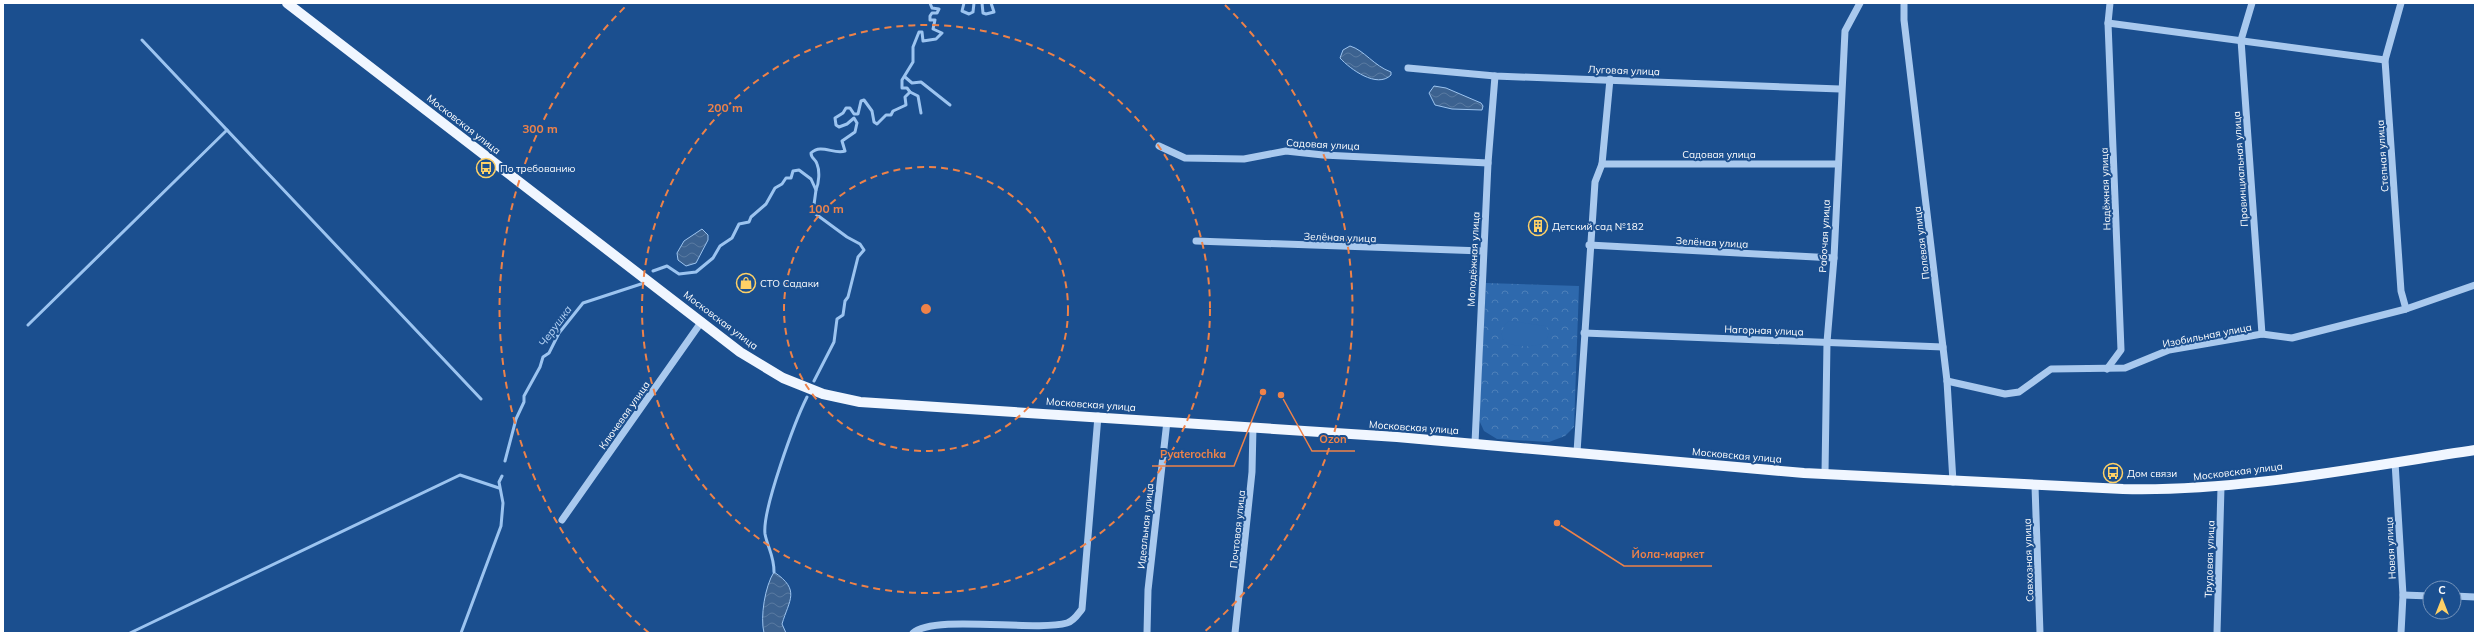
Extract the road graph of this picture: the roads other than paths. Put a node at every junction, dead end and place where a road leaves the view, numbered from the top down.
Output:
1 (287, 3) edge
2 (1860, 3) edge
3 (1904, 3) edge
4 (2110, 3) edge
5 (2252, 3) edge
6 (2401, 3) edge
7 (2108, 22) junction
8 (2241, 40) junction
9 (2385, 60) junction
10 (1408, 68) dead end
11 (1495, 76) junction
12 (1610, 79) junction
13 (1840, 89) junction
14 (1159, 146) dead end
15 (1488, 163) junction
16 (1602, 164) junction
17 (1837, 164) junction
18 (1196, 241) dead end
19 (1589, 246) junction
20 (1483, 252) junction
21 (1834, 258) junction
22 (2475, 285) edge
23 (2406, 309) junction
24 (702, 321) junction
25 (1584, 333) junction
26 (2262, 334) junction
27 (1827, 342) junction
28 (1943, 347) junction
29 (2107, 368) junction
30 (1947, 381) junction
31 (1098, 416) junction
32 (1167, 421) junction
33 (1253, 427) junction
34 (1475, 443) junction
35 (2475, 450) edge
36 (1577, 452) junction
37 (2395, 462) junction
38 (1824, 474) junction
39 (1953, 482) junction
40 (2035, 486) junction
41 (2221, 487) junction
42 (562, 520) dead end
43 (2402, 595) junction
44 (2422, 596) edge
45 (2462, 596) edge
46 (2475, 597) edge
47 (1029, 625) junction
48 (913, 633) edge
49 (1028, 633) edge
50 (1147, 633) edge
51 (1235, 633) edge
52 (2040, 633) edge
53 (2217, 633) edge
54 (2401, 633) edge

1 - 24 main road, Московская улица
2 - 13 street, Рабочая улица
3 - 28 street, Полевая улица
4 - 7 street, Надёжная улица
5 - 8 street, Провинциальная улица
6 - 9 street, Степная улица
7 - 8 street
7 - 29 street, Надёжная улица
8 - 9 street
8 - 26 street, Провинциальная улица
9 - 23 street, Степная улица
10 - 11 street, Луговая улица
11 - 12 street, Луговая улица
11 - 15 street, Молодёжная улица
12 - 13 street, Луговая улица
12 - 16 street
13 - 17 street, Рабочая улица
14 - 15 street, Садовая улица
15 - 20 street, Молодёжная улица
16 - 17 street, Садовая улица
16 - 19 street
17 - 21 street, Рабочая улица
18 - 20 street, Зелёная улица
19 - 21 street, Зелёная улица
19 - 25 street
20 - 34 street, Молодёжная улица
21 - 27 street, Рабочая улица
22 - 23 street, Изобильная улица
23 - 26 street, Изобильная улица
24 - 31 main road, Московская улица
24 - 42 street, Ключевая улица
25 - 27 street, Нагорная улица
25 - 36 street
26 - 29 street, Изобильная улица
27 - 28 street, Нагорная улица
27 - 38 street, Рабочая улица
28 - 30 street, Полевая улица
29 - 30 street, Изобильная улица
30 - 39 street, Полевая улица
31 - 32 main road, Московская улица
31 - 47 street
32 - 33 main road, Московская улица
32 - 50 street, Идеальная улица
33 - 34 main road, Московская улица
33 - 51 street, Почтовая улица
34 - 36 main road, Московская улица
35 - 37 main road, Московская улица
36 - 38 main road, Московская улица
37 - 41 main road, Московская улица
37 - 43 street, Новая улица
38 - 39 main road, Московская улица
39 - 40 main road, Московская улица
40 - 41 main road, Московская улица
40 - 52 street, Совхозная улица
41 - 53 street, Трудовая улица
43 - 44 street
43 - 54 street, Новая улица
45 - 46 street
47 - 48 street
47 - 49 street

